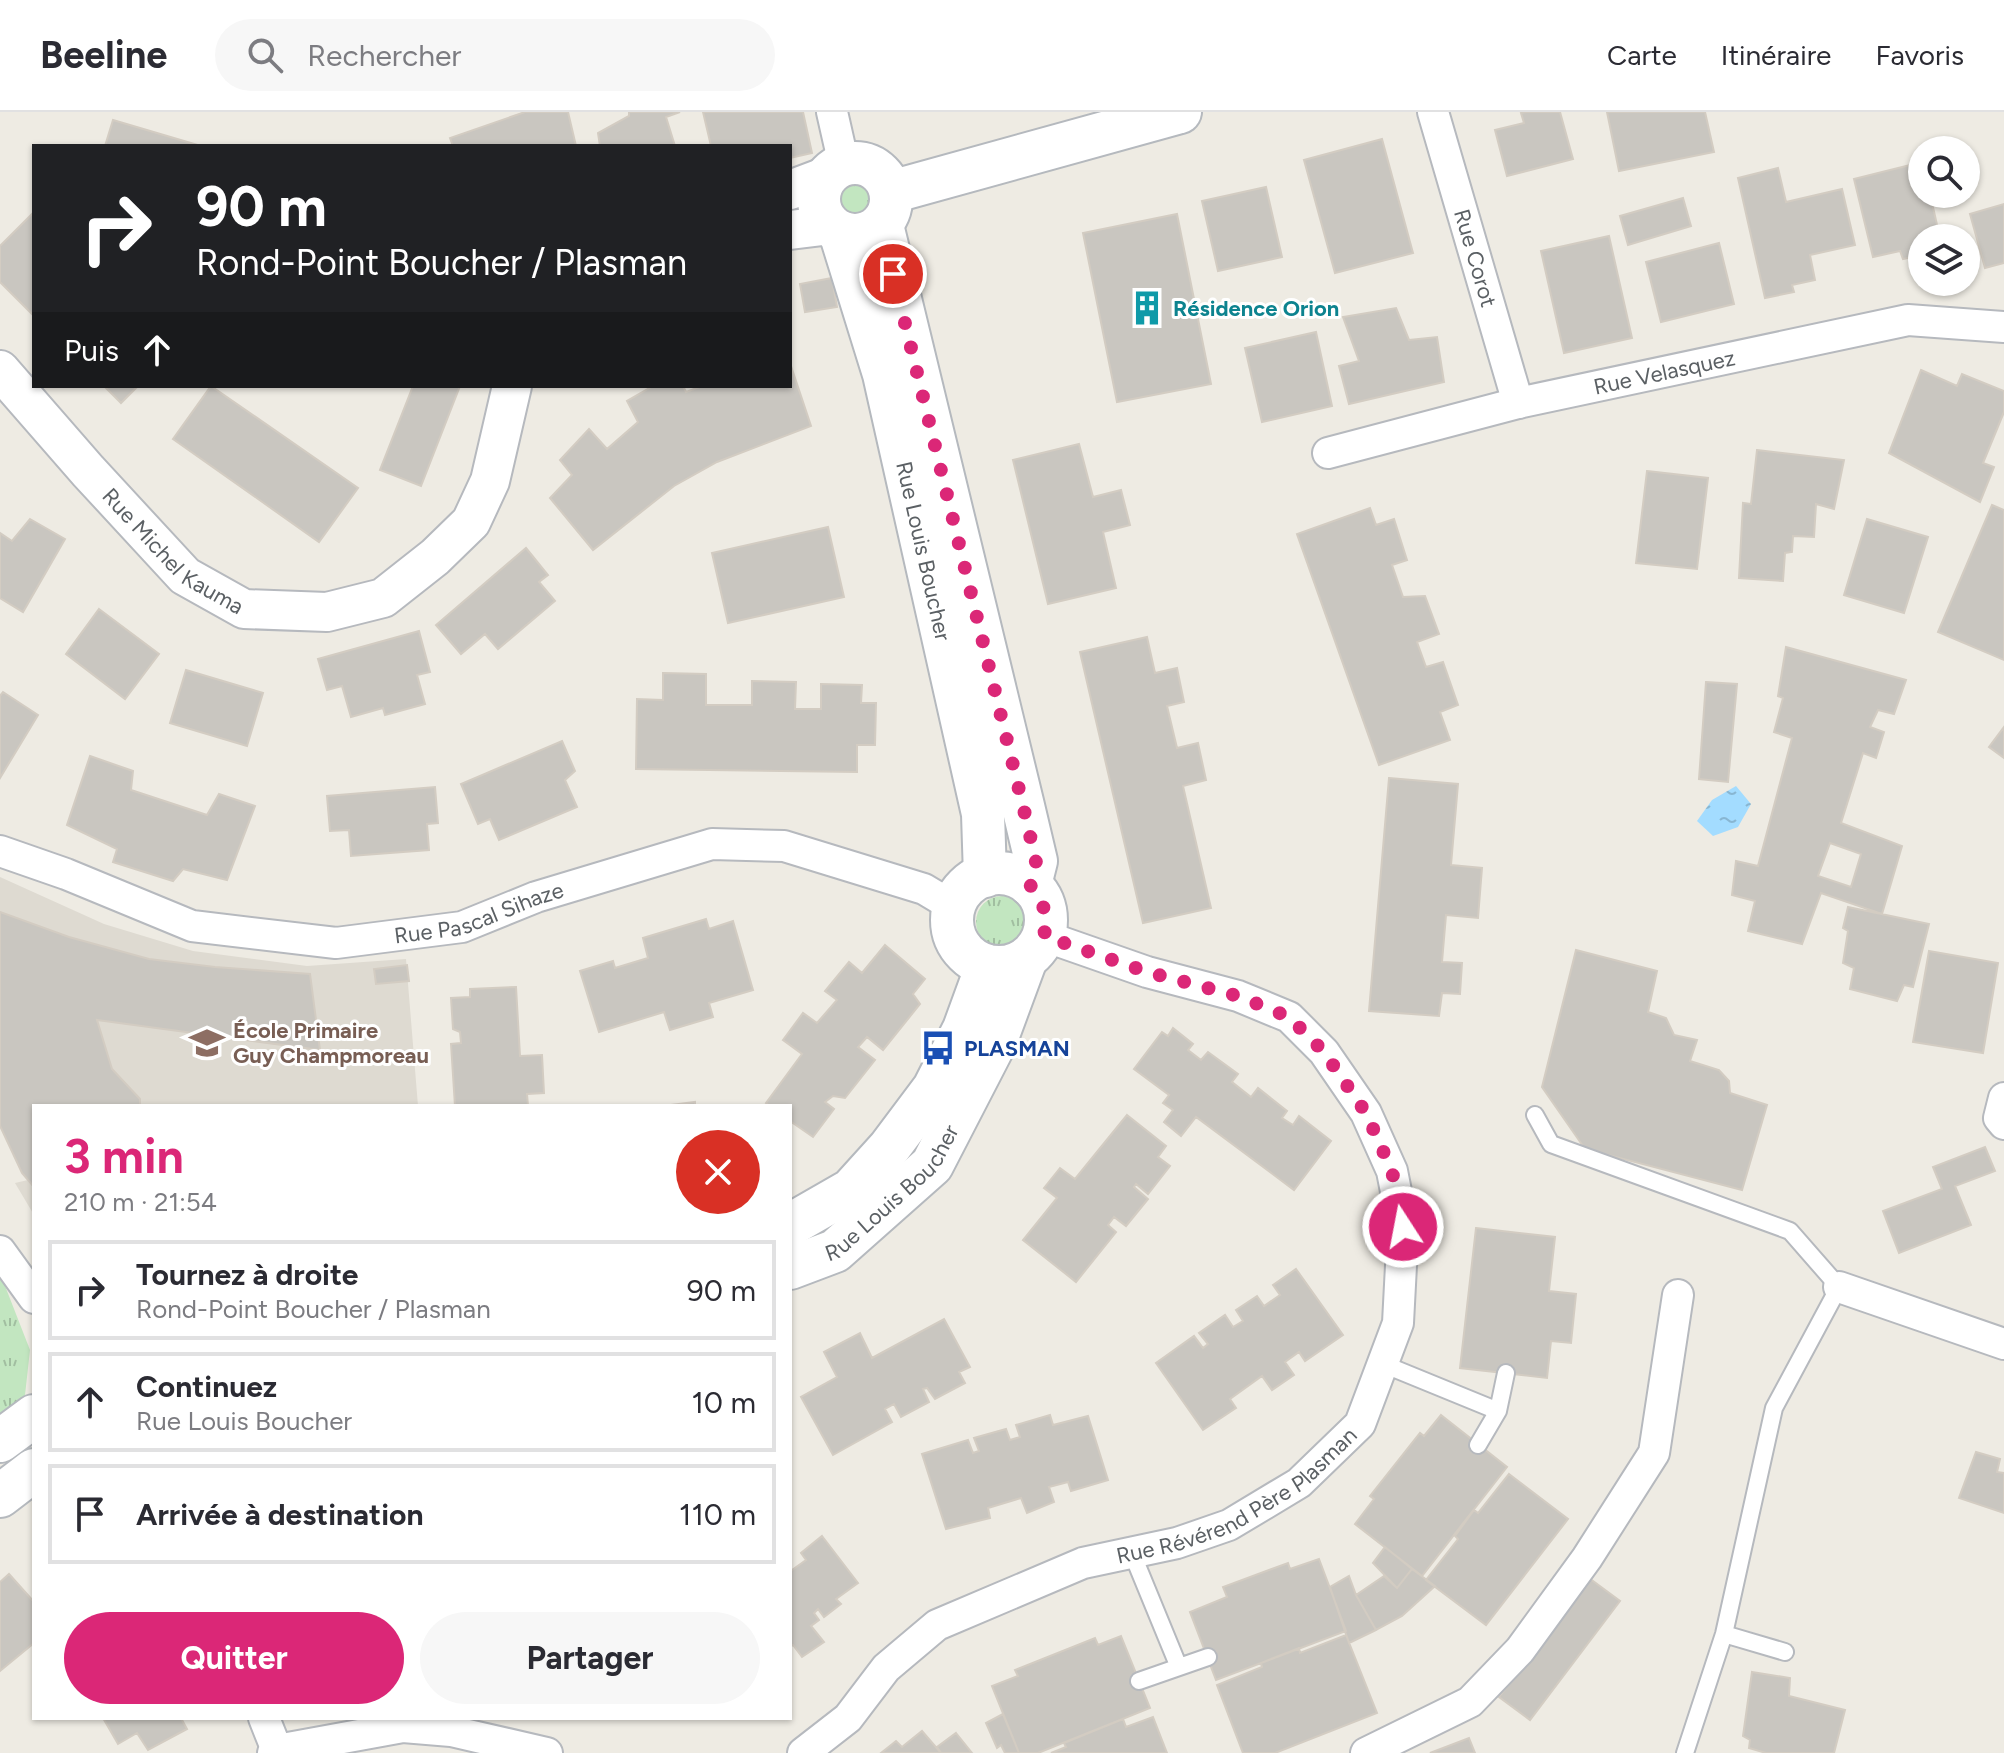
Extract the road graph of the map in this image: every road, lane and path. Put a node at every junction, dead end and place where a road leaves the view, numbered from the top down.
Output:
1 (832, 112) edge
2 (1180, 112) edge
3 (1433, 112) edge
4 (820, 177) edge
5 (886, 208) junction
6 (835, 229) junction
7 (792, 230) edge
8 (2004, 327) edge
9 (0, 370) edge
10 (512, 388) edge
11 (1518, 403) junction
12 (1328, 453) dead end
13 (0, 851) edge
14 (985, 876) junction
15 (1030, 885) junction
16 (954, 907) junction
17 (1019, 954) junction
18 (2004, 1098) edge
19 (1535, 1115) dead end
20 (2004, 1124) edge
21 (792, 1224) edge
22 (0, 1251) edge
23 (792, 1267) edge
24 (1839, 1287) junction
25 (32, 1295) edge
26 (1678, 1295) dead end
27 (2004, 1344) edge
28 (1383, 1364) junction
29 (1506, 1373) dead end
30 (1498, 1411) junction
31 (32, 1417) edge
32 (0, 1441) edge
33 (1478, 1445) dead end
34 (32, 1472) edge
35 (0, 1496) edge
36 (1132, 1553) junction
37 (1724, 1634) junction
38 (1785, 1652) dead end
39 (1208, 1657) dead end
40 (1178, 1665) junction
41 (1139, 1681) dead end
42 (265, 1720) edge
43 (276, 1752) edge
44 (547, 1753) edge
45 (803, 1753) edge
46 (1366, 1753) edge
47 (1685, 1753) edge

1 - 4 street
2 - 5 main road
3 - 11 street, Rue Corot
4 - 5 main road
4 - 6 main road
5 - 6 main road
5 - 15 main road, Rue Louis Boucher
6 - 7 street
6 - 14 main road, Rue Louis Boucher
8 - 11 street, Rue Velasquez
9 - 10 street, Rue Michel Kauma
11 - 12 street, Rue Velasquez
13 - 16 street, Rue Pascal Sihaze
14 - 15 main road
14 - 16 main road
15 - 17 main road
16 - 17 main road
17 - 21 main road, Rue Louis Boucher
17 - 23 main road, Rue Louis Boucher
17 - 28 street, Rue Révérend Père Plasman
18 - 20 street
19 - 24 lane
22 - 25 street
24 - 27 street
24 - 37 lane
26 - 46 street
28 - 30 lane
28 - 36 street, Rue Révérend Père Plasman
29 - 30 lane
30 - 33 lane
31 - 32 main road
34 - 35 main road
36 - 40 lane
36 - 45 street, Rue Révérend Père Plasman
37 - 38 lane
37 - 47 lane
39 - 40 lane
40 - 41 lane
42 - 43 street
43 - 44 street

